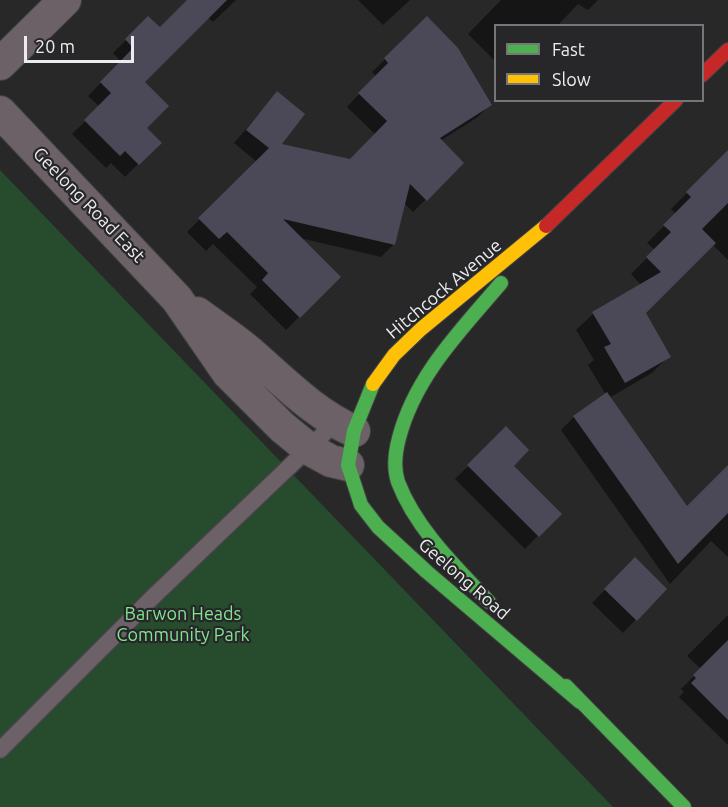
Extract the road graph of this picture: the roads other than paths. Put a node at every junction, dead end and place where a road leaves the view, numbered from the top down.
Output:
1 (65, 0) edge
2 (0, 64) edge
3 (674, 102) edge
4 (0, 112) edge
5 (555, 219) junction
6 (177, 298) junction
7 (309, 450) junction
8 (365, 451) junction
9 (580, 702) junction
10 (0, 750) edge
11 (684, 807) edge

1 - 2 street
3 - 5 street, Hitchcock Avenue
4 - 6 street, Geelong Road East
5 - 8 street, Hitchcock Avenue
5 - 8 street, Hitchcock Avenue
6 - 7 street, Geelong Road East
6 - 8 street, Geelong Road East
7 - 8 street, Geelong Road East
7 - 10 lane
8 - 9 street, Geelong Road
8 - 9 street, Geelong Road
9 - 11 street, Geelong Road

